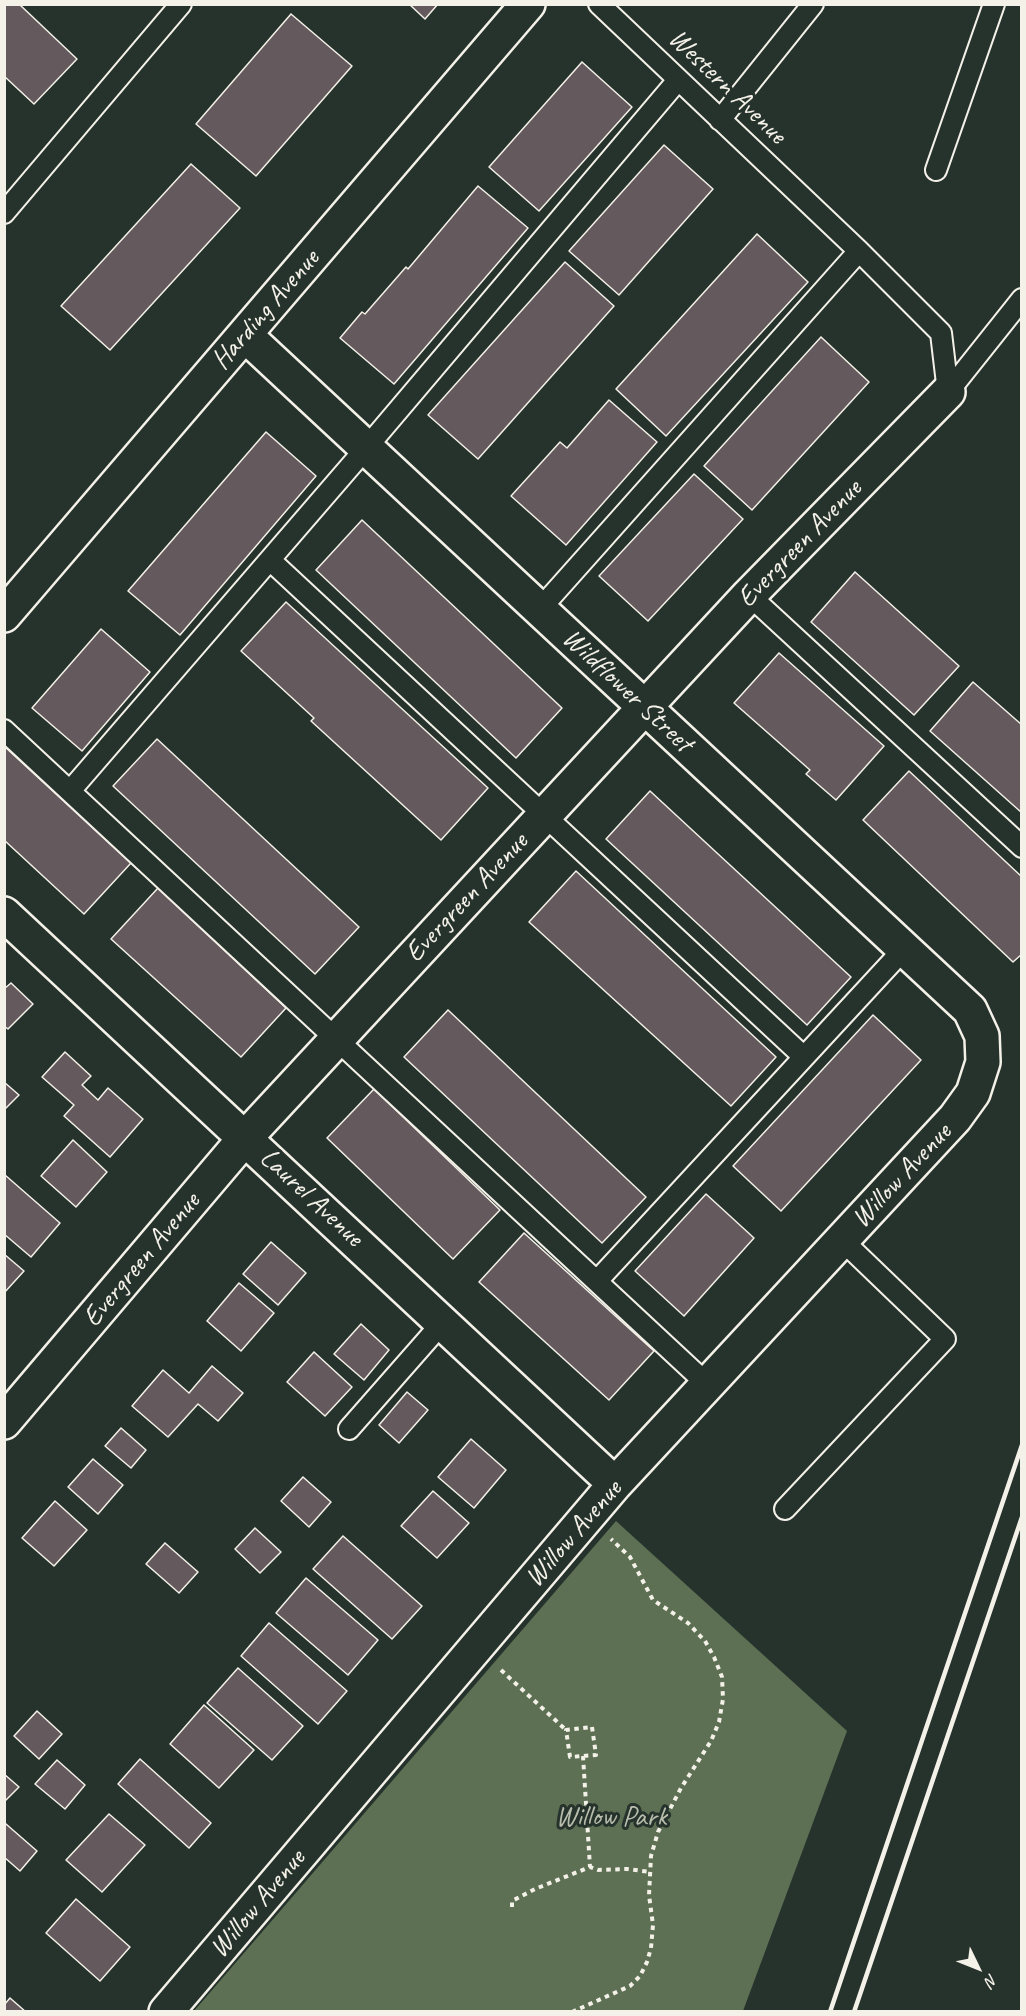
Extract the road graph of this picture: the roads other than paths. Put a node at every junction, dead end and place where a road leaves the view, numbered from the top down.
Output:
1 (180, 4) edge
2 (528, 4) edge
3 (599, 4) edge
4 (813, 4) edge
5 (994, 4) edge
6 (678, 80) junction
7 (720, 120) junction
8 (936, 170) dead end
9 (4, 213) edge
10 (859, 251) junction
11 (1022, 299) edge
12 (245, 335) junction
13 (948, 392) junction
14 (367, 447) junction
15 (270, 560) junction
16 (749, 595) junction
17 (540, 609) junction
18 (4, 615) edge
19 (645, 707) junction
20 (4, 730) edge
21 (70, 791) junction
22 (544, 815) junction
23 (1022, 847) edge
24 (4, 914) edge
25 (904, 949) junction
26 (337, 1040) junction
27 (804, 1057) junction
28 (983, 1062) joint
29 (246, 1137) junction
30 (842, 1240) junction
31 (597, 1281) junction
32 (442, 1322) junction
33 (708, 1385) junction
34 (4, 1422) edge
35 (349, 1429) dead end
36 (615, 1484) junction
37 (785, 1509) dead end
38 (166, 2012) edge

1 - 9 lane
2 - 12 street, Harding Avenue
3 - 6 lane, Western Avenue
4 - 7 lane
5 - 8 lane
6 - 7 lane, Western Avenue
6 - 14 lane
7 - 10 lane, Western Avenue
10 - 13 lane, Western Avenue
10 - 17 lane
11 - 13 lane
12 - 14 street, Wildflower Street
12 - 18 street, Harding Avenue
13 - 16 street, Evergreen Avenue
14 - 15 lane
14 - 17 street, Wildflower Street
15 - 21 lane
15 - 22 lane
16 - 19 street, Evergreen Avenue
16 - 23 lane
17 - 19 street, Wildflower Street
19 - 22 street, Evergreen Avenue
19 - 25 street, Wildflower Street
20 - 21 lane
21 - 26 lane
22 - 26 street, Evergreen Avenue
22 - 27 lane
24 - 29 street, Laurel Avenue
25 - 27 lane
25 - 28 street, Wildflower Street
26 - 29 street, Evergreen Avenue
26 - 31 lane
27 - 31 lane
28 - 30 street, Willow Avenue
29 - 32 street, Laurel Avenue
29 - 34 street, Evergreen Avenue
30 - 33 street, Willow Avenue
30 - 37 lane
31 - 33 lane
32 - 35 lane
32 - 36 street, Laurel Avenue
33 - 36 street, Willow Avenue
36 - 38 street, Willow Avenue

